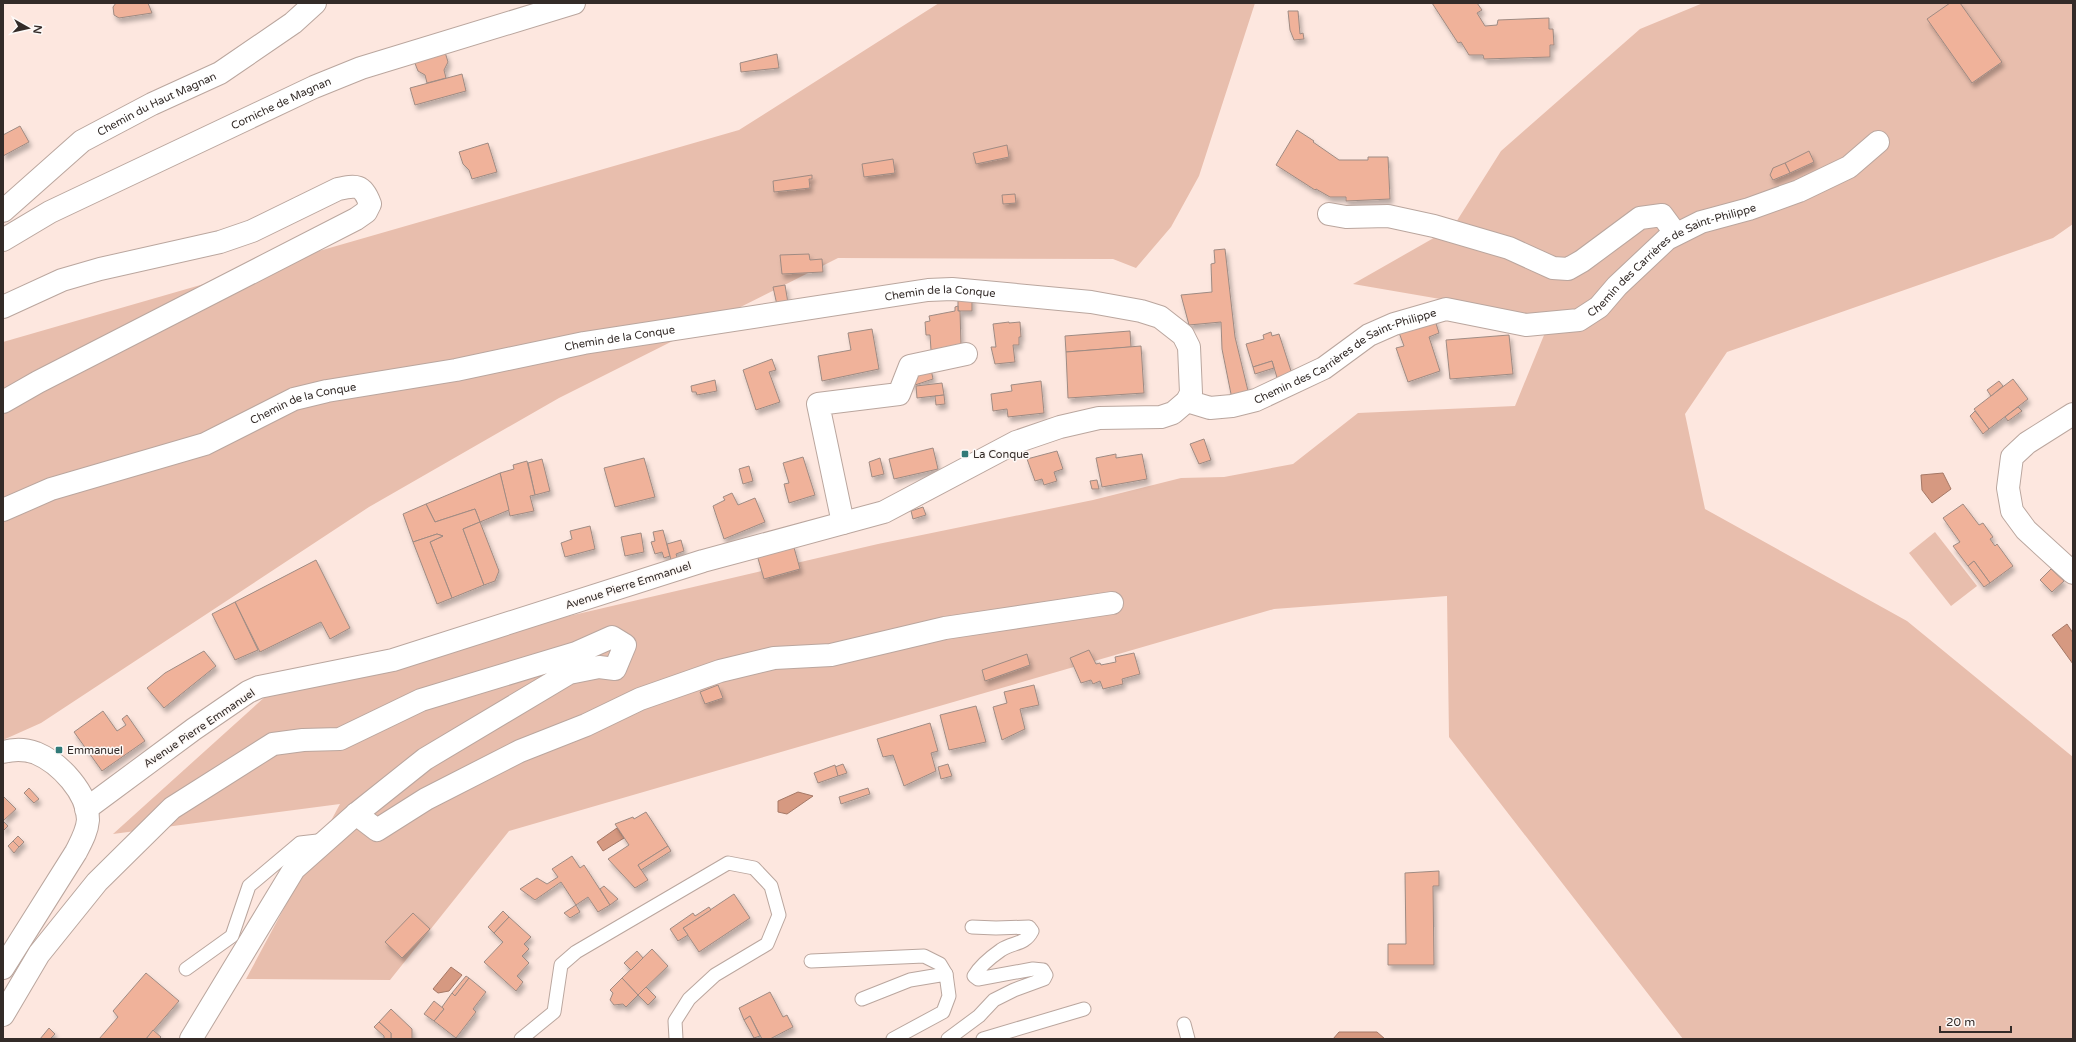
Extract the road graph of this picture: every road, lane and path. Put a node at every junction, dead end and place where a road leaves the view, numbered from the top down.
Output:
1 (315, 3) edge
2 (574, 3) edge
3 (1878, 142) dead end
4 (3, 211) edge
5 (1329, 214) dead end
6 (1676, 234) junction
7 (3, 240) edge
8 (3, 307) edge
9 (966, 354) dead end
10 (1186, 401) junction
11 (3, 402) edge
12 (2073, 414) edge
13 (3, 510) edge
14 (842, 523) junction
15 (2073, 573) edge
16 (1112, 603) dead end
17 (3, 752) edge
18 (86, 808) junction
19 (356, 814) junction
20 (326, 840) junction
21 (972, 927) dead end
22 (811, 961) dead end
23 (3, 968) edge
24 (186, 969) dead end
25 (946, 974) junction
26 (862, 999) dead end
27 (1084, 1009) dead end
28 (3, 1015) edge
29 (1184, 1024) dead end
30 (191, 1039) edge
31 (520, 1039) edge
32 (676, 1039) edge
33 (893, 1039) edge
34 (948, 1039) edge
35 (983, 1039) edge
36 (1188, 1039) edge

1 - 4 street, Chemin du Haut Magnan
2 - 7 street, Corniche de Magnan
3 - 6 street, Chemin des Carrières de Saint-Philippe
5 - 6 street
6 - 10 street, Chemin des Carrières de Saint-Philippe
8 - 11 street
9 - 14 street
10 - 13 street, Chemin de la Conque
10 - 14 street, Avenue Pierre Emmanuel
12 - 15 street
14 - 18 street, Avenue Pierre Emmanuel
16 - 19 street
17 - 18 street
18 - 23 street
19 - 20 street
19 - 28 street
20 - 24 lane
20 - 30 street
21 - 34 lane
22 - 25 lane
25 - 26 lane
25 - 33 lane
27 - 35 lane
29 - 36 lane
31 - 32 lane

